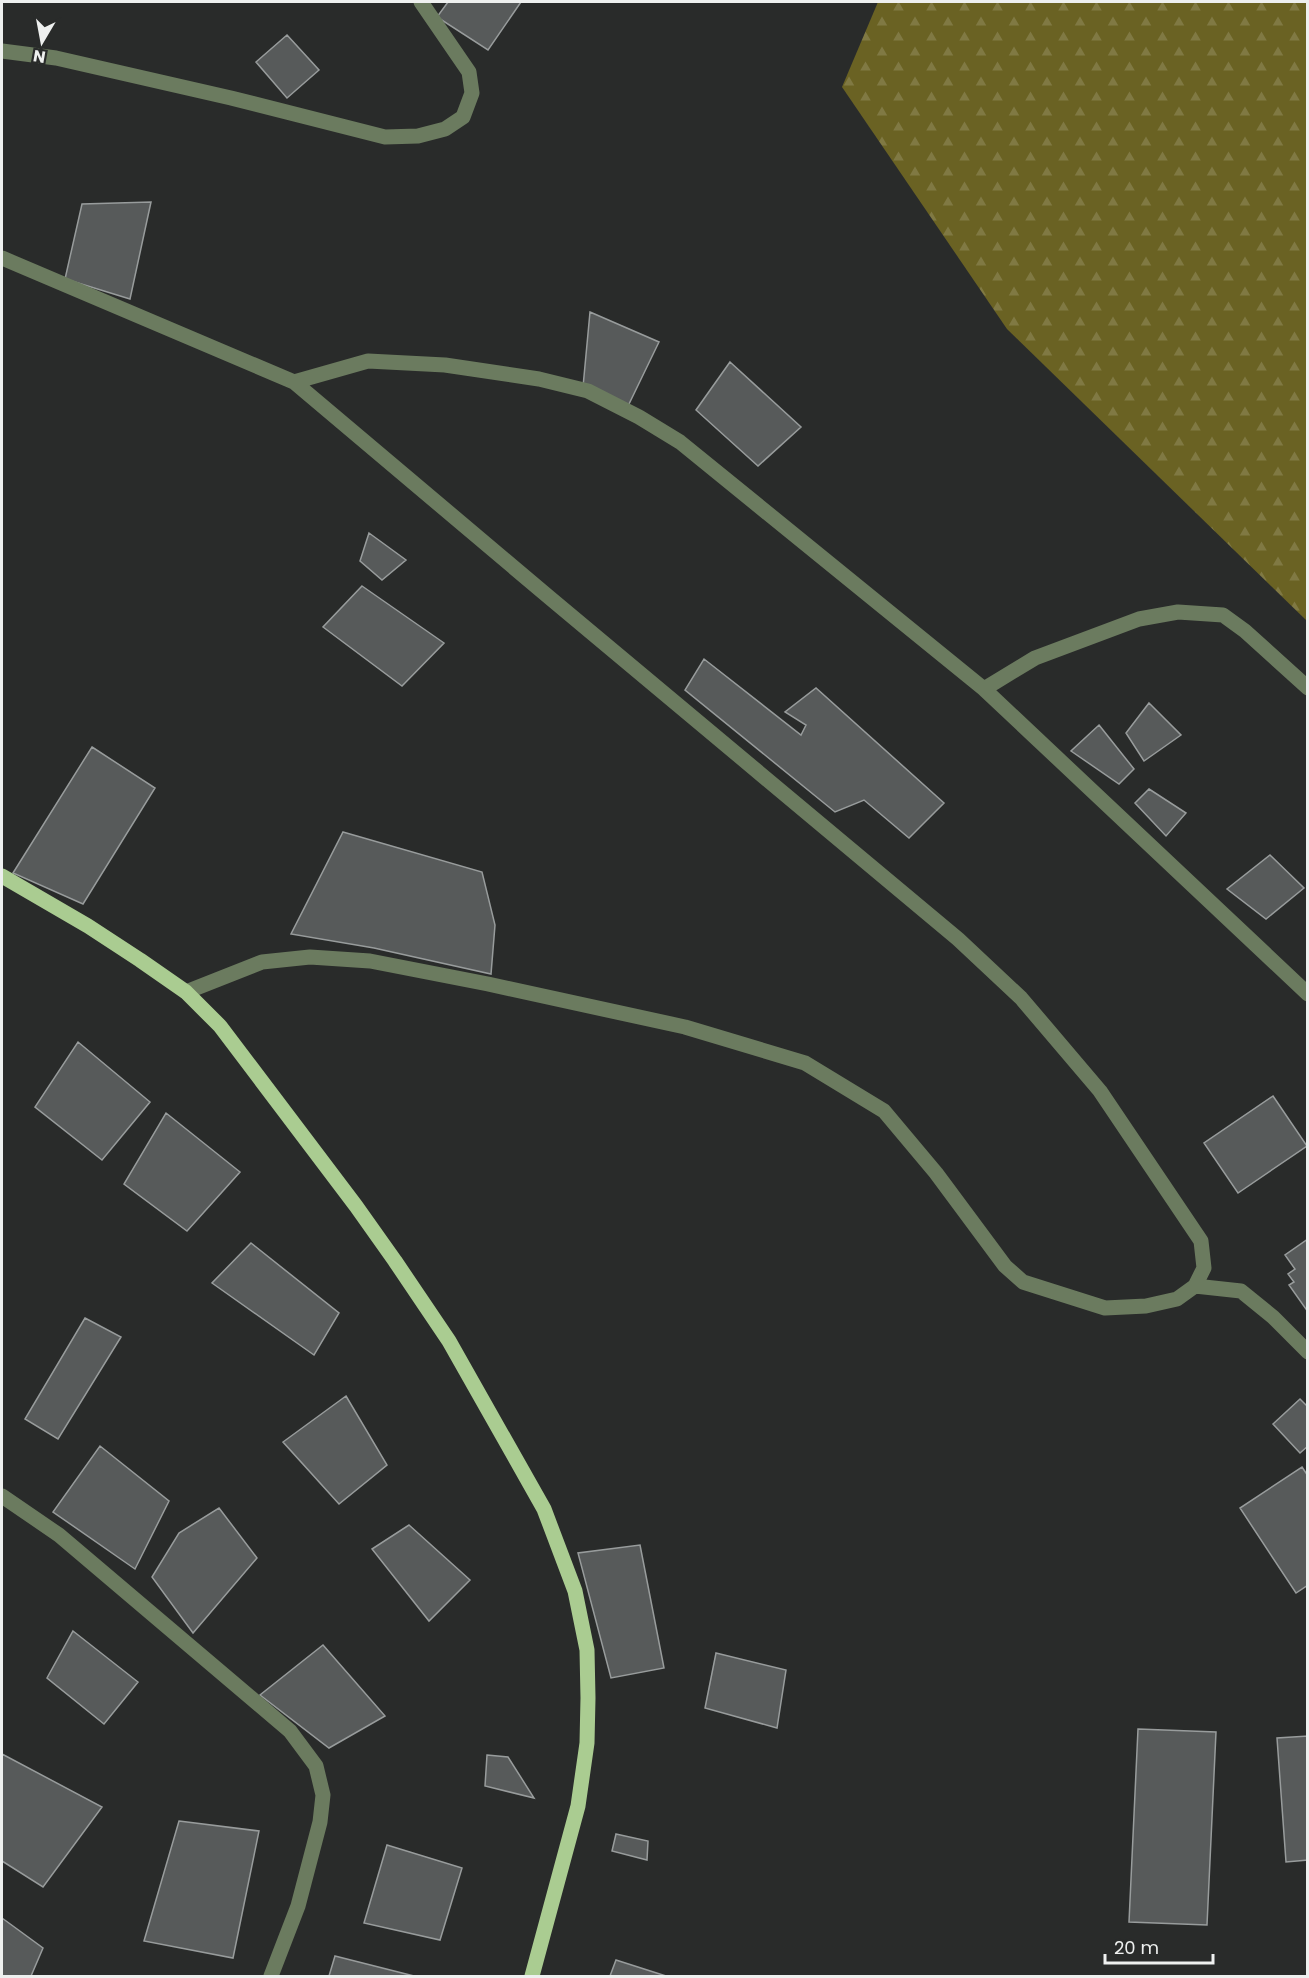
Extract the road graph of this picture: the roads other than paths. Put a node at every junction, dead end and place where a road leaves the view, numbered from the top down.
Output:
1 (421, 2) edge
2 (2, 51) edge
3 (2, 258) edge
4 (294, 381) junction
5 (1308, 688) edge
6 (984, 689) junction
7 (2, 876) edge
8 (186, 992) junction
9 (1308, 993) edge
10 (1195, 1286) junction
11 (1308, 1352) edge
12 (2, 1496) edge
13 (271, 1977) edge
14 (532, 1977) edge

1 - 2 street
3 - 4 street
4 - 6 street
4 - 10 street
5 - 6 street
6 - 9 street
7 - 8 main road
8 - 10 street
8 - 14 main road
10 - 11 street
12 - 13 street

